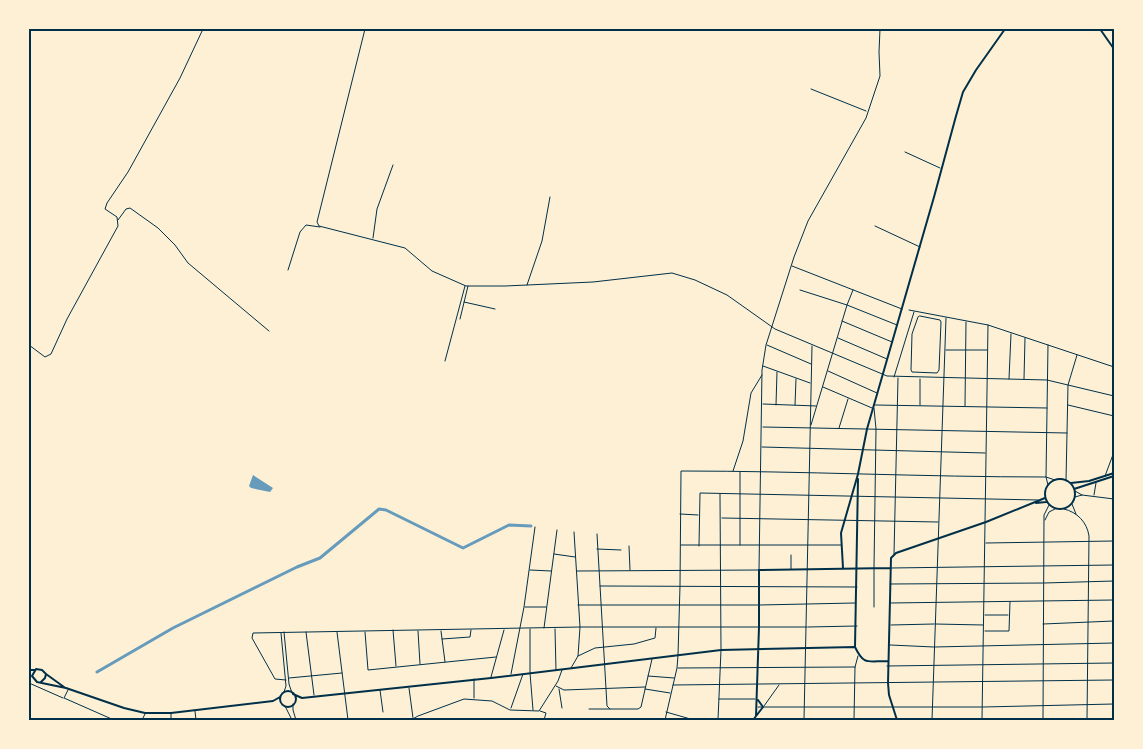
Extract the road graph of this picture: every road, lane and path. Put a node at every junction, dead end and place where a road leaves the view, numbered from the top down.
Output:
1 (203, 29) edge
2 (365, 29) edge
3 (880, 29) edge
4 (1005, 29) edge
5 (1100, 29) edge
6 (1114, 49) edge
7 (811, 90) dead end
8 (868, 112) junction
9 (904, 152) dead end
10 (393, 165) dead end
11 (942, 168) junction
12 (550, 197) dead end
13 (118, 220) junction
14 (875, 226) dead end
15 (321, 227) junction
16 (373, 240) junction
17 (920, 247) junction
18 (791, 265) junction
19 (288, 270) dead end
20 (467, 286) junction
21 (526, 286) junction
22 (800, 290) dead end
23 (853, 290) junction
24 (464, 302) junction
25 (847, 305) junction
26 (902, 309) junction
27 (495, 310) dead end
28 (909, 310) dead end
29 (914, 311) junction
30 (920, 316) joint
31 (946, 318) junction
32 (460, 319) dead end
33 (842, 321) junction
34 (966, 321) junction
35 (897, 324) junction
36 (772, 326) junction
37 (988, 326) junction
38 (268, 331) dead end
39 (1010, 333) junction
40 (837, 337) junction
41 (1025, 337) junction
42 (892, 342) junction
43 (29, 345) edge
44 (766, 345) junction
45 (812, 345) junction
46 (1048, 345) junction
47 (945, 350) junction
48 (966, 350) junction
49 (988, 350) junction
50 (832, 353) junction
51 (1078, 354) junction
52 (887, 359) junction
53 (445, 361) dead end
54 (811, 364) junction
55 (763, 366) junction
56 (1114, 367) edge
57 (777, 371) junction
58 (827, 371) junction
59 (762, 375) junction
60 (883, 375) junction
61 (894, 377) junction
62 (898, 377) junction
63 (796, 378) junction
64 (920, 378) junction
65 (944, 378) junction
66 (965, 379) junction
67 (987, 379) junction
68 (1009, 380) junction
69 (1024, 380) junction
70 (1047, 380) junction
71 (811, 383) junction
72 (1068, 385) junction
73 (822, 387) junction
74 (878, 393) junction
75 (1114, 396) edge
76 (848, 398) junction
77 (762, 404) junction
78 (776, 405) junction
79 (795, 405) junction
80 (1068, 405) junction
81 (811, 406) junction
82 (817, 406) junction
83 (897, 406) junction
84 (920, 406) junction
85 (943, 406) junction
86 (874, 407) junction
87 (965, 407) junction
88 (987, 407) junction
89 (1047, 408) junction
90 (1114, 416) edge
91 (762, 427) junction
92 (810, 428) junction
93 (838, 428) junction
94 (867, 429) junction
95 (876, 429) junction
96 (897, 430) junction
97 (942, 431) junction
98 (987, 432) junction
99 (1046, 433) junction
100 (1067, 433) junction
101 (761, 447) junction
102 (811, 448) junction
103 (864, 450) junction
104 (876, 450) junction
105 (896, 450) junction
106 (941, 452) junction
107 (1114, 452) edge
108 (987, 453) junction
109 (733, 471) junction
110 (740, 471) junction
111 (761, 471) junction
112 (810, 473) junction
113 (1114, 473) edge
114 (875, 474) junction
115 (858, 475) junction
116 (896, 475) junction
117 (940, 476) junction
118 (1046, 476) junction
119 (1104, 476) junction
120 (1114, 476) edge
121 (986, 477) junction
122 (1055, 480) junction
123 (1066, 481) junction
124 (1070, 483) junction
125 (1096, 483) junction
126 (1048, 485) junction
127 (1074, 490) junction
128 (720, 493) junction
129 (740, 493) junction
130 (760, 494) junction
131 (1082, 494) junction
132 (809, 495) junction
133 (852, 496) junction
134 (857, 496) junction
135 (1094, 496) junction
136 (875, 497) junction
137 (895, 497) junction
138 (1075, 497) junction
139 (939, 498) junction
140 (1045, 498) junction
141 (1114, 499) edge
142 (986, 500) junction
143 (1039, 500) junction
144 (1047, 502) junction
145 (1034, 503) junction
146 (1049, 504) junction
147 (1072, 504) junction
148 (1055, 509) junction
149 (1064, 509) junction
150 (680, 514) junction
151 (1076, 514) junction
152 (699, 515) junction
153 (720, 518) junction
154 (740, 518) junction
155 (760, 519) junction
156 (808, 520) junction
157 (845, 520) junction
158 (857, 521) junction
159 (875, 521) junction
160 (894, 521) junction
161 (1045, 521) junction
162 (938, 522) junction
163 (986, 522) junction
164 (535, 527) dead end
165 (557, 530) dead end
166 (574, 532) dead end
167 (597, 534) dead end
168 (938, 539) junction
169 (1114, 541) edge
170 (1090, 542) junction
171 (985, 543) junction
172 (1045, 543) junction
173 (680, 545) junction
174 (841, 545) junction
175 (629, 546) dead end
176 (699, 546) junction
177 (720, 546) junction
178 (740, 546) junction
179 (759, 546) junction
180 (808, 546) junction
181 (597, 549) junction
182 (621, 550) dead end
183 (553, 554) junction
184 (791, 554) dead end
185 (894, 555) junction
186 (575, 557) junction
187 (1089, 565) junction
188 (1114, 565) edge
189 (985, 566) junction
190 (1044, 566) junction
191 (843, 568) junction
192 (857, 568) junction
193 (874, 568) junction
194 (890, 568) junction
195 (937, 568) junction
196 (529, 570) junction
197 (598, 570) junction
198 (680, 570) junction
199 (720, 570) junction
200 (759, 570) junction
201 (791, 570) junction
202 (807, 570) junction
203 (551, 571) junction
204 (577, 571) junction
205 (630, 571) junction
206 (1114, 581) edge
207 (1089, 582) junction
208 (890, 584) junction
209 (936, 584) junction
210 (985, 584) junction
211 (1044, 584) junction
212 (600, 586) junction
213 (680, 586) junction
214 (720, 586) junction
215 (807, 586) junction
216 (759, 587) junction
217 (856, 587) junction
218 (1114, 600) edge
219 (1044, 601) junction
220 (1089, 601) junction
221 (984, 602) junction
222 (1010, 602) junction
223 (889, 603) junction
224 (936, 603) junction
225 (856, 604) junction
226 (578, 605) junction
227 (601, 605) junction
228 (680, 605) junction
229 (720, 605) junction
230 (759, 605) junction
231 (807, 605) junction
232 (524, 607) junction
233 (546, 607) junction
234 (874, 607) dead end
235 (984, 616) junction
236 (1009, 616) junction
237 (1088, 622) junction
238 (1114, 622) edge
239 (935, 624) junction
240 (1043, 624) junction
241 (888, 625) junction
242 (984, 625) junction
243 (857, 626) junction
244 (580, 627) junction
245 (679, 627) junction
246 (720, 627) junction
247 (759, 627) junction
248 (807, 627) junction
249 (555, 628) junction
250 (602, 628) junction
251 (656, 628) junction
252 (504, 629) junction
253 (520, 629) junction
254 (530, 629) junction
255 (544, 629) junction
256 (393, 630) junction
257 (418, 630) junction
258 (441, 630) junction
259 (471, 630) junction
260 (337, 631) junction
261 (364, 631) junction
262 (984, 631) junction
263 (281, 632) junction
264 (284, 632) junction
265 (306, 632) junction
266 (442, 639) junction
267 (1114, 643) edge
268 (1088, 644) junction
269 (888, 645) junction
270 (1043, 645) junction
271 (984, 646) junction
272 (604, 647) junction
273 (806, 647) junction
274 (855, 647) junction
275 (934, 647) junction
276 (758, 648) junction
277 (721, 650) junction
278 (678, 655) junction
279 (578, 656) junction
280 (858, 656) junction
281 (496, 657) junction
282 (652, 659) junction
283 (444, 662) junction
284 (888, 662) junction
285 (1114, 663) edge
286 (420, 664) junction
287 (605, 664) junction
288 (1043, 664) junction
289 (1088, 664) junction
290 (983, 665) junction
291 (888, 666) junction
292 (934, 666) junction
293 (396, 667) junction
294 (758, 667) junction
295 (805, 667) junction
296 (855, 667) junction
297 (571, 668) junction
298 (677, 668) junction
299 (720, 668) junction
300 (562, 669) junction
301 (29, 670) edge
302 (35, 670) junction
303 (556, 670) junction
304 (342, 672) junction
305 (530, 673) junction
306 (46, 674) junction
307 (523, 674) junction
308 (510, 675) junction
309 (29, 676) edge
310 (312, 676) junction
311 (648, 676) junction
312 (289, 678) junction
313 (490, 678) junction
314 (674, 678) junction
315 (474, 679) junction
316 (33, 680) junction
317 (286, 680) junction
318 (1087, 680) junction
319 (1114, 680) edge
320 (1043, 681) junction
321 (41, 682) junction
322 (983, 682) junction
323 (854, 683) junction
324 (888, 683) junction
325 (933, 683) junction
326 (29, 684) edge
327 (758, 684) junction
328 (779, 684) junction
329 (805, 684) junction
330 (673, 685) junction
331 (719, 685) junction
332 (556, 686) junction
333 (409, 687) junction
334 (67, 688) junction
335 (559, 688) junction
336 (645, 688) junction
337 (606, 689) junction
338 (380, 690) junction
339 (284, 692) junction
340 (345, 693) junction
341 (671, 693) junction
342 (293, 694) junction
343 (314, 697) junction
344 (64, 698) junction
345 (280, 698) junction
346 (302, 698) junction
347 (474, 698) junction
348 (718, 699) junction
349 (757, 699) junction
350 (273, 701) junction
351 (281, 703) junction
352 (294, 703) junction
353 (1087, 704) junction
354 (1114, 704) edge
355 (1043, 705) junction
356 (286, 706) junction
357 (804, 706) junction
358 (854, 706) junction
359 (892, 706) junction
360 (932, 706) junction
361 (757, 707) junction
362 (763, 707) junction
363 (982, 707) junction
364 (562, 708) dead end
365 (589, 709) dead end
366 (610, 709) junction
367 (195, 710) junction
368 (510, 710) junction
369 (533, 710) junction
370 (540, 711) junction
371 (383, 712) dead end
372 (666, 712) junction
373 (145, 713) junction
374 (170, 713) junction
375 (756, 716) junction
376 (114, 720) edge
377 (142, 720) edge
378 (171, 720) edge
379 (196, 720) edge
380 (292, 720) edge
381 (296, 720) edge
382 (348, 720) edge
383 (412, 720) edge
384 (544, 720) edge
385 (665, 720) edge
386 (694, 720) edge
387 (718, 720) edge
388 (753, 720) edge
389 (804, 720) edge
390 (854, 720) edge
391 (898, 720) edge
392 (932, 720) edge
393 (982, 720) edge
394 (1043, 720) edge
395 (1087, 720) edge

1 - 13 street
2 - 15 street
3 - 8 street
4 - 11 main road
5 - 6 main road
7 - 8 street
8 - 18 street
9 - 11 street
10 - 16 street
11 - 17 main road
12 - 21 street
13 - 38 street
13 - 43 street
14 - 17 street
15 - 16 street
15 - 19 street
16 - 20 street
17 - 26 main road
18 - 23 street
18 - 36 street
20 - 21 street
20 - 24 street
20 - 53 street
21 - 36 street
22 - 25 street
23 - 25 street
23 - 26 street
24 - 27 street
24 - 32 street
25 - 33 street
25 - 35 street
26 - 35 main road
28 - 29 street
29 - 31 street
29 - 61 street
30 - 30 street
31 - 34 street
31 - 47 street
33 - 40 street
33 - 42 street
34 - 37 street
34 - 48 street
35 - 42 main road
36 - 44 street
36 - 45 street
37 - 39 street
37 - 49 street
39 - 41 street
39 - 68 street
40 - 50 street
40 - 52 street
41 - 46 street
41 - 69 street
42 - 52 main road
44 - 54 street
44 - 55 street
45 - 50 street
45 - 54 street
46 - 51 street
46 - 70 street
47 - 48 street
47 - 65 street
48 - 49 street
48 - 66 street
49 - 67 street
50 - 58 street
50 - 60 street
51 - 56 street
51 - 72 street
52 - 60 main road
54 - 71 street
55 - 57 street
55 - 59 street
57 - 63 street
57 - 78 street
58 - 73 street
58 - 74 street
59 - 77 street
59 - 109 street
60 - 61 street
60 - 74 main road
61 - 62 street
62 - 64 street
62 - 83 street
63 - 71 street
63 - 79 street
64 - 65 street
64 - 84 street
65 - 66 street
65 - 85 street
66 - 67 street
66 - 87 street
67 - 68 street
67 - 88 street
68 - 69 street
69 - 70 street
70 - 72 street
70 - 89 street
71 - 81 street
72 - 75 street
72 - 80 street
73 - 76 street
73 - 82 street
74 - 86 main road
76 - 86 street
76 - 93 street
77 - 78 street
77 - 91 street
78 - 79 street
79 - 81 street
80 - 90 street
80 - 100 street
81 - 82 street
81 - 92 street
82 - 92 street
83 - 84 street
83 - 86 street
83 - 96 street
84 - 85 street
85 - 87 street
85 - 97 street
86 - 94 main road
86 - 95 street
87 - 88 street
88 - 89 street
88 - 98 street
89 - 99 street
91 - 92 street
91 - 101 street
92 - 93 street
92 - 102 street
93 - 94 street
94 - 95 street
94 - 103 main road
95 - 96 street
95 - 104 street
96 - 97 street
96 - 105 street
97 - 98 street
97 - 106 street
98 - 99 street
98 - 108 street
99 - 100 street
99 - 118 street
100 - 123 street
101 - 102 street
101 - 111 street
102 - 103 street
102 - 112 street
103 - 104 street
103 - 115 main road
104 - 105 street
104 - 114 street
105 - 106 street
105 - 116 street
106 - 108 street
106 - 117 street
107 - 119 street
108 - 121 street
109 - 110 street
109 - 150 street
110 - 111 street
110 - 129 street
111 - 112 street
111 - 130 street
112 - 115 street
112 - 132 street
113 - 119 main road
114 - 115 street
114 - 116 street
114 - 136 street
115 - 133 main road
115 - 134 main road
116 - 117 street
116 - 137 street
117 - 121 street
117 - 139 street
118 - 121 street
118 - 122 street
118 - 126 street
119 - 124 main road
120 - 125 main road
121 - 142 street
122 - 123 main road
122 - 126 main road
123 - 124 main road
124 - 127 main road
125 - 127 main road
125 - 135 street
126 - 140 main road
127 - 131 street
127 - 138 main road
128 - 129 street
128 - 152 street
128 - 153 street
129 - 130 street
129 - 154 street
130 - 132 street
130 - 155 street
131 - 135 street
131 - 138 street
132 - 133 street
132 - 156 street
133 - 134 street
133 - 157 main road
134 - 136 street
134 - 158 main road
135 - 141 street
136 - 137 street
136 - 159 street
137 - 139 street
137 - 160 street
138 - 147 main road
139 - 142 street
139 - 162 street
140 - 143 main road
140 - 144 main road
142 - 143 street
142 - 163 street
143 - 145 main road
144 - 145 main road
144 - 146 main road
145 - 163 main road
146 - 148 main road
146 - 161 street
147 - 149 main road
147 - 151 street
148 - 149 main road
148 - 161 street
149 - 151 street
150 - 152 street
150 - 173 street
151 - 170 street
152 - 176 street
153 - 154 street
153 - 177 street
154 - 155 street
154 - 178 street
155 - 156 street
155 - 179 street
156 - 157 street
156 - 180 street
157 - 158 street
157 - 174 main road
158 - 159 street
158 - 192 main road
159 - 160 street
159 - 193 street
160 - 162 street
160 - 185 street
161 - 172 street
162 - 168 street
163 - 168 main road
163 - 171 street
164 - 196 street
165 - 183 street
166 - 186 street
167 - 181 street
168 - 185 main road
168 - 195 street
169 - 170 street
170 - 172 street
170 - 187 street
171 - 172 street
171 - 189 street
172 - 190 street
173 - 176 street
173 - 198 street
174 - 180 street
174 - 191 main road
175 - 205 street
176 - 177 street
177 - 178 street
177 - 199 street
178 - 179 street
179 - 180 street
179 - 200 street
180 - 202 street
181 - 182 street
181 - 197 street
183 - 186 street
183 - 203 street
184 - 201 street
185 - 194 main road
186 - 204 street
187 - 188 street
187 - 190 street
187 - 207 street
189 - 190 street
189 - 195 street
189 - 210 street
190 - 211 street
191 - 192 main road
191 - 202 main road
192 - 193 main road
192 - 217 main road
193 - 194 main road
193 - 234 street
194 - 195 street
194 - 208 main road
195 - 209 street
196 - 203 street
196 - 232 street
197 - 204 street
197 - 205 street
197 - 212 street
198 - 199 street
198 - 205 street
198 - 213 street
199 - 200 street
199 - 214 street
200 - 201 main road
200 - 216 main road
201 - 202 main road
202 - 215 street
203 - 233 street
204 - 226 street
206 - 207 street
207 - 211 street
207 - 220 street
208 - 209 street
208 - 223 main road
209 - 210 street
209 - 224 street
210 - 211 street
210 - 221 street
211 - 219 street
212 - 213 street
212 - 227 street
213 - 214 street
213 - 228 street
214 - 216 street
214 - 229 street
215 - 216 street
215 - 217 street
215 - 231 street
216 - 230 main road
217 - 225 main road
218 - 220 street
219 - 220 street
219 - 222 street
219 - 240 street
220 - 237 street
221 - 222 street
221 - 224 street
221 - 235 street
222 - 236 street
223 - 224 street
223 - 241 main road
224 - 239 street
225 - 231 street
225 - 243 main road
226 - 227 street
226 - 244 street
227 - 228 street
227 - 250 street
228 - 229 street
228 - 245 street
229 - 230 street
229 - 246 street
230 - 231 street
230 - 247 main road
231 - 248 street
232 - 233 street
232 - 253 street
233 - 255 street
235 - 236 street
235 - 242 street
236 - 262 street
237 - 238 street
237 - 240 street
237 - 268 street
239 - 241 street
239 - 242 street
239 - 275 street
240 - 270 street
241 - 269 main road
242 - 262 street
243 - 248 street
243 - 274 main road
244 - 249 street
244 - 250 street
244 - 279 street
245 - 246 street
245 - 251 street
245 - 278 street
246 - 247 street
246 - 277 street
247 - 248 street
247 - 276 main road
248 - 273 street
249 - 255 street
249 - 303 street
250 - 251 street
250 - 272 street
251 - 272 street
252 - 253 street
252 - 259 street
252 - 281 street
253 - 254 street
253 - 308 street
254 - 255 street
254 - 305 street
256 - 257 street
256 - 261 street
256 - 293 street
257 - 258 street
257 - 286 street
258 - 259 street
258 - 266 street
259 - 266 street
260 - 261 street
260 - 265 street
260 - 304 street
261 - 293 street
262 - 271 street
263 - 264 street
263 - 317 street
263 - 317 street
264 - 265 street
264 - 312 street
265 - 310 street
266 - 283 street
267 - 268 street
268 - 270 street
268 - 289 street
269 - 275 street
269 - 284 main road
270 - 271 street
270 - 288 street
271 - 275 street
271 - 290 street
272 - 279 street
272 - 287 street
273 - 274 main road
273 - 276 main road
273 - 295 street
274 - 280 main road
275 - 292 street
276 - 277 main road
276 - 294 main road
277 - 278 main road
277 - 299 street
278 - 282 main road
278 - 298 street
279 - 297 street
280 - 284 main road
280 - 296 street
281 - 283 street
281 - 313 street
282 - 287 main road
282 - 311 street
283 - 286 street
284 - 291 main road
285 - 289 street
286 - 293 street
287 - 297 main road
287 - 337 street
288 - 289 street
288 - 290 street
288 - 320 street
289 - 318 street
290 - 292 street
290 - 322 street
291 - 292 street
291 - 324 main road
292 - 325 street
294 - 295 street
294 - 299 street
294 - 327 main road
295 - 296 street
295 - 329 street
296 - 323 street
297 - 300 main road
298 - 299 street
298 - 314 street
299 - 331 street
300 - 303 main road
300 - 332 street
301 - 302 main road
302 - 306 main road
302 - 316 main road
303 - 305 main road
304 - 310 street
304 - 340 street
305 - 307 main road
305 - 369 street
306 - 321 main road
306 - 334 main road
307 - 308 main road
307 - 368 street
308 - 313 main road
309 - 316 main road
310 - 312 street
310 - 343 street
311 - 314 street
311 - 336 street
312 - 342 street
313 - 315 main road
314 - 330 street
315 - 333 main road
315 - 347 street
316 - 321 main road
317 - 339 street
318 - 319 street
318 - 320 street
318 - 353 street
320 - 322 street
320 - 355 street
321 - 334 main road
322 - 325 street
322 - 363 street
323 - 324 street
323 - 329 street
323 - 358 street
324 - 325 street
324 - 359 main road
325 - 360 street
326 - 344 street
327 - 328 street
327 - 331 street
327 - 349 main road
328 - 329 street
328 - 362 street
329 - 357 street
330 - 331 street
330 - 341 street
331 - 348 street
332 - 335 street
332 - 370 street
333 - 338 main road
333 - 383 street
334 - 344 street
334 - 373 main road
335 - 337 street
335 - 364 street
336 - 337 street
336 - 341 street
336 - 366 street
337 - 366 street
338 - 340 main road
338 - 371 street
339 - 342 main road
339 - 345 main road
340 - 343 main road
340 - 382 street
341 - 372 street
342 - 346 main road
342 - 352 main road
343 - 346 main road
344 - 376 street
345 - 350 main road
345 - 351 main road
346 - 352 main road
347 - 368 street
347 - 383 street
348 - 349 street
348 - 387 street
349 - 361 main road
349 - 362 main road
350 - 351 main road
350 - 367 main road
351 - 356 main road
352 - 356 main road
352 - 381 street
353 - 354 street
353 - 355 street
353 - 395 street
355 - 363 street
355 - 394 street
356 - 380 street
357 - 358 street
357 - 362 street
357 - 389 street
358 - 359 street
358 - 390 street
359 - 360 street
359 - 391 main road
360 - 363 street
360 - 392 street
361 - 362 street
361 - 375 main road
362 - 375 main road
363 - 393 street
365 - 366 street
367 - 374 main road
367 - 379 street
368 - 369 street
369 - 370 street
370 - 384 street
372 - 385 street
372 - 386 street
373 - 374 main road
373 - 377 street
374 - 378 street
375 - 388 main road

